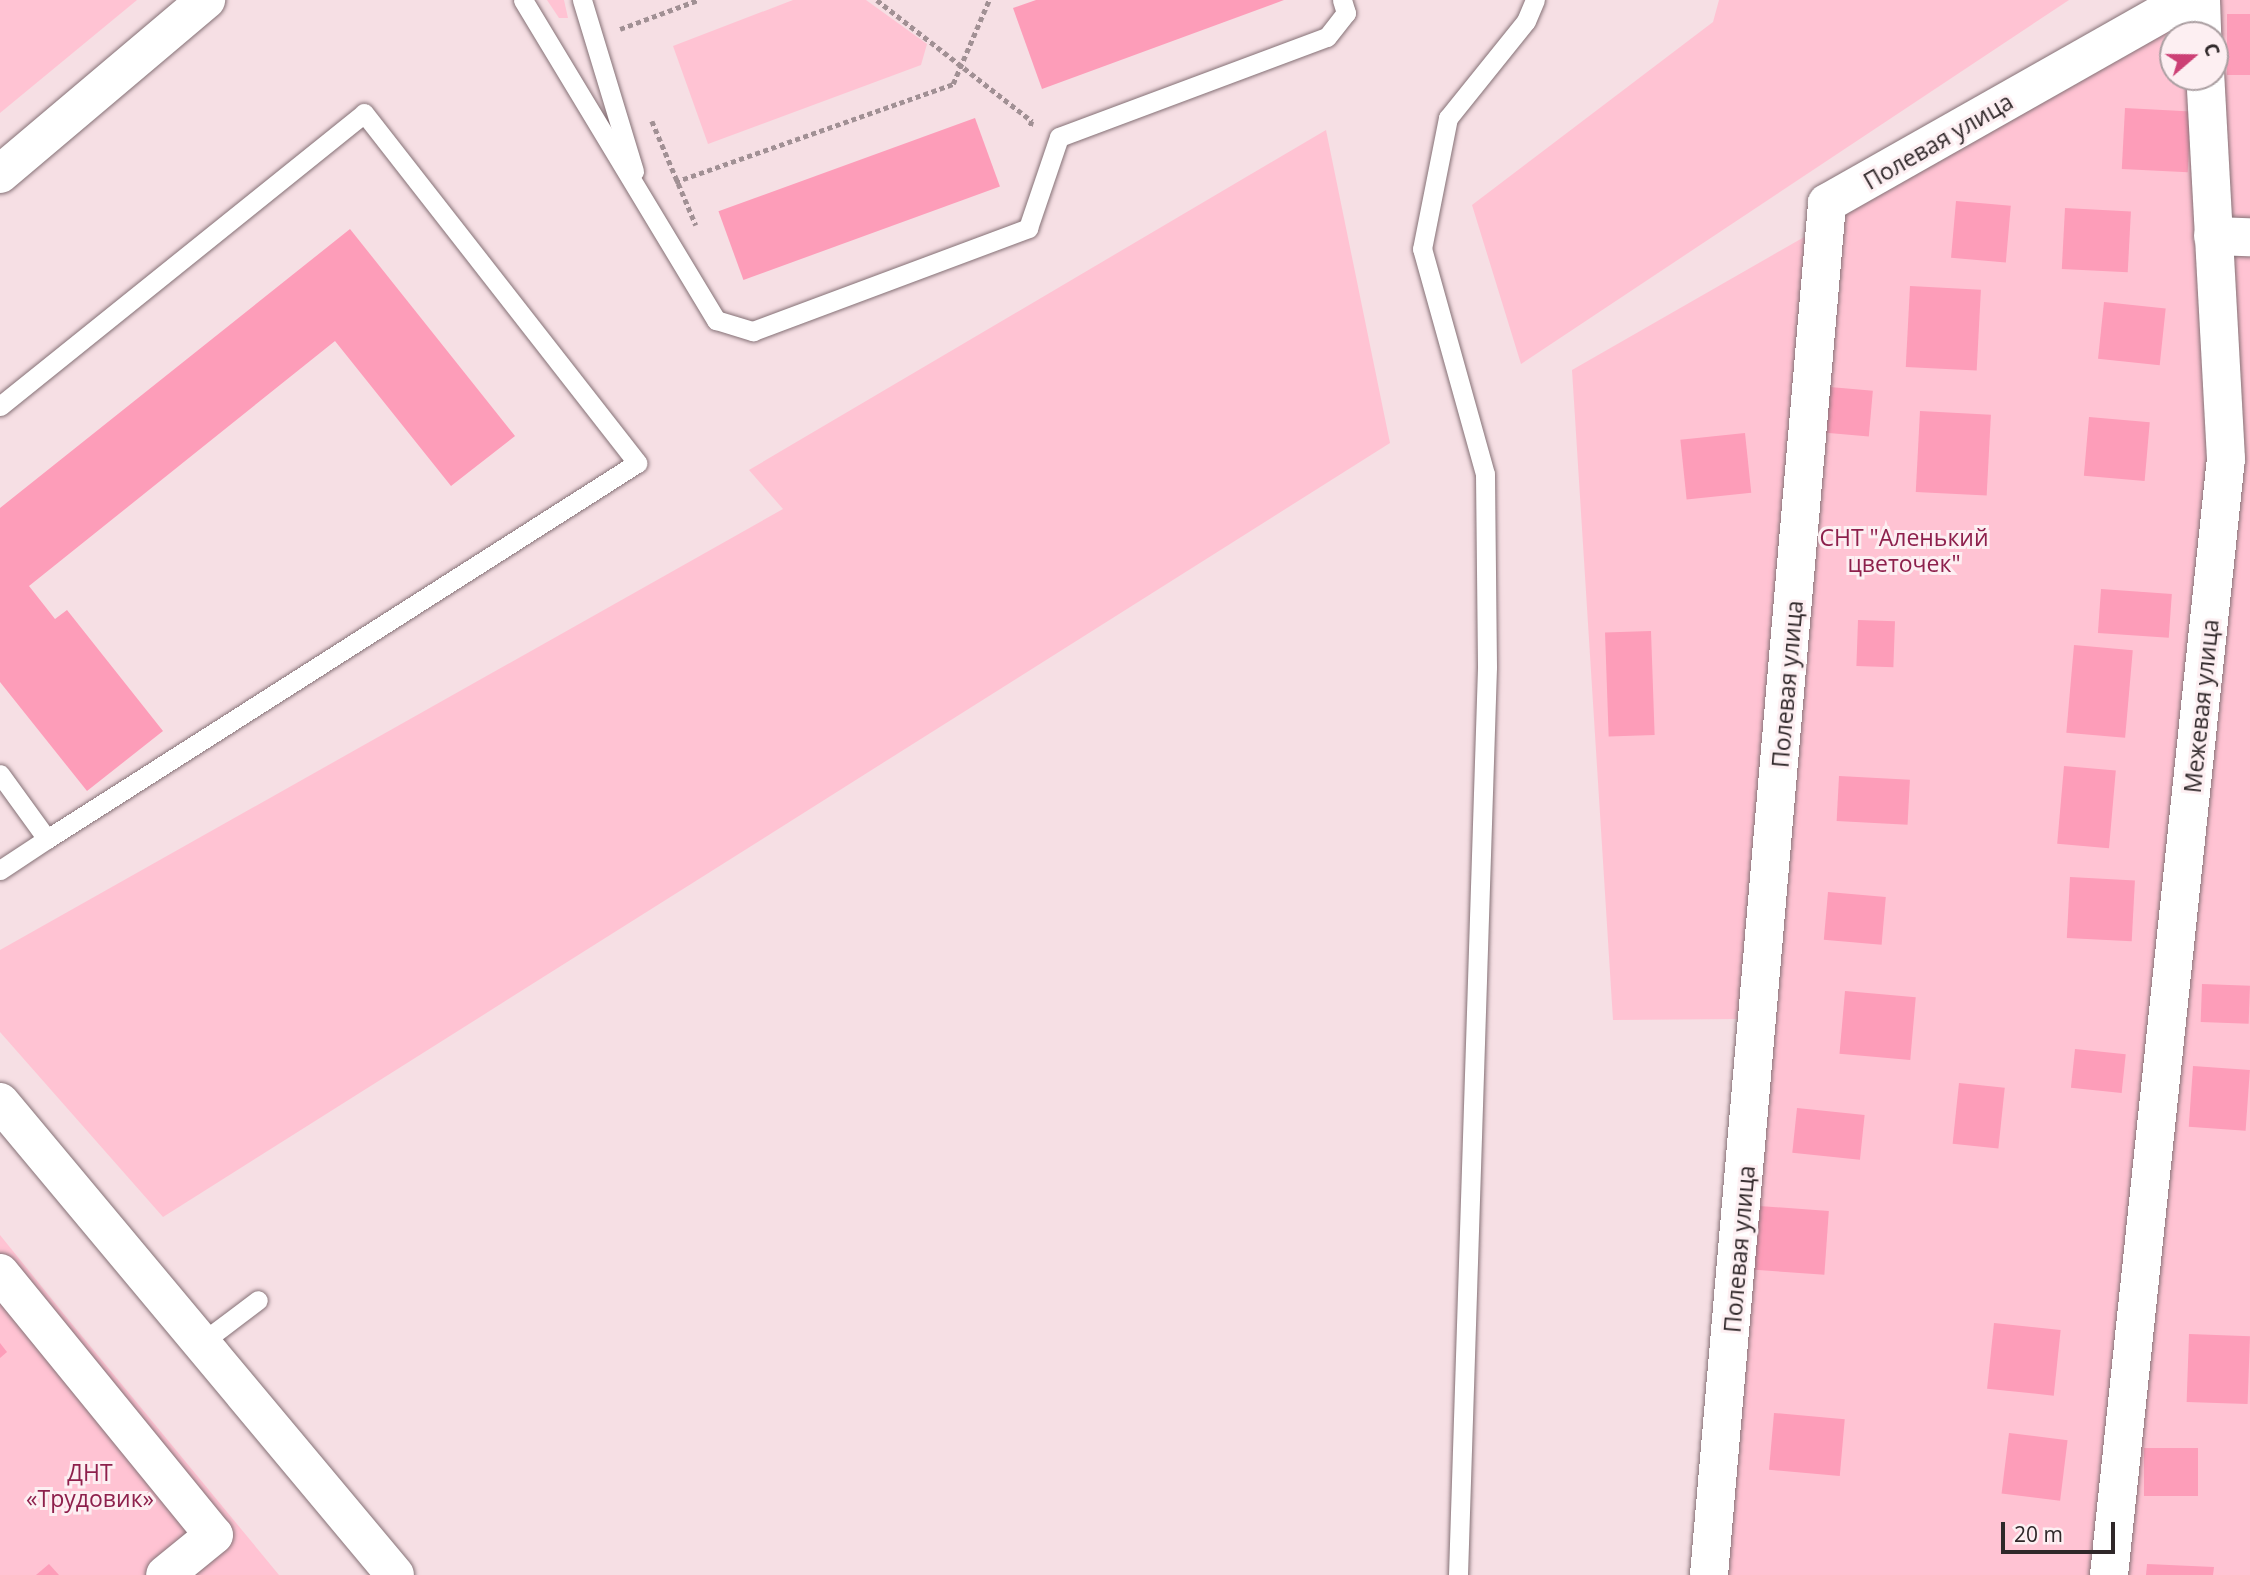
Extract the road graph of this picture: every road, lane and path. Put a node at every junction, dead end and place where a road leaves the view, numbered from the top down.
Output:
1 (206, 0) edge
2 (523, 0) edge
3 (582, 0) edge
4 (698, 0) edge
5 (877, 0) edge
6 (989, 0) edge
7 (1342, 0) edge
8 (1535, 0) edge
9 (2186, 0) edge
10 (2200, 0) edge
11 (615, 19) dead end
12 (2201, 21) edge
13 (619, 29) junction
14 (595, 37) junction
15 (624, 42) dead end
16 (961, 67) junction
17 (2206, 91) edge
18 (652, 118) dead end
19 (1028, 134) dead end
20 (0, 174) edge
21 (675, 182) junction
22 (641, 196) junction
23 (698, 229) dead end
24 (2231, 237) edge
25 (0, 406) edge
26 (0, 774) edge
27 (47, 839) junction
28 (0, 870) edge
29 (0, 1102) edge
30 (0, 1273) edge
31 (258, 1300) dead end
32 (201, 1343) junction
33 (166, 1575) edge
34 (395, 1575) edge
35 (1458, 1575) edge
36 (1709, 1575) edge
37 (2109, 1575) edge

1 - 20 street
2 - 22 lane
3 - 14 lane
4 - 13 path
5 - 16 path
6 - 16 path
7 - 22 lane
8 - 35 lane
9 - 36 street, Полевая улица
10 - 12 street
11 - 13 path
13 - 14 path
13 - 15 path
14 - 22 lane
16 - 19 path
16 - 21 path
17 - 24 street, Межевая улица
18 - 21 path
21 - 23 path
24 - 37 street, Межевая улица
25 - 27 lane
26 - 27 lane
27 - 28 lane
29 - 32 street
30 - 33 street
31 - 32 lane
32 - 34 street

